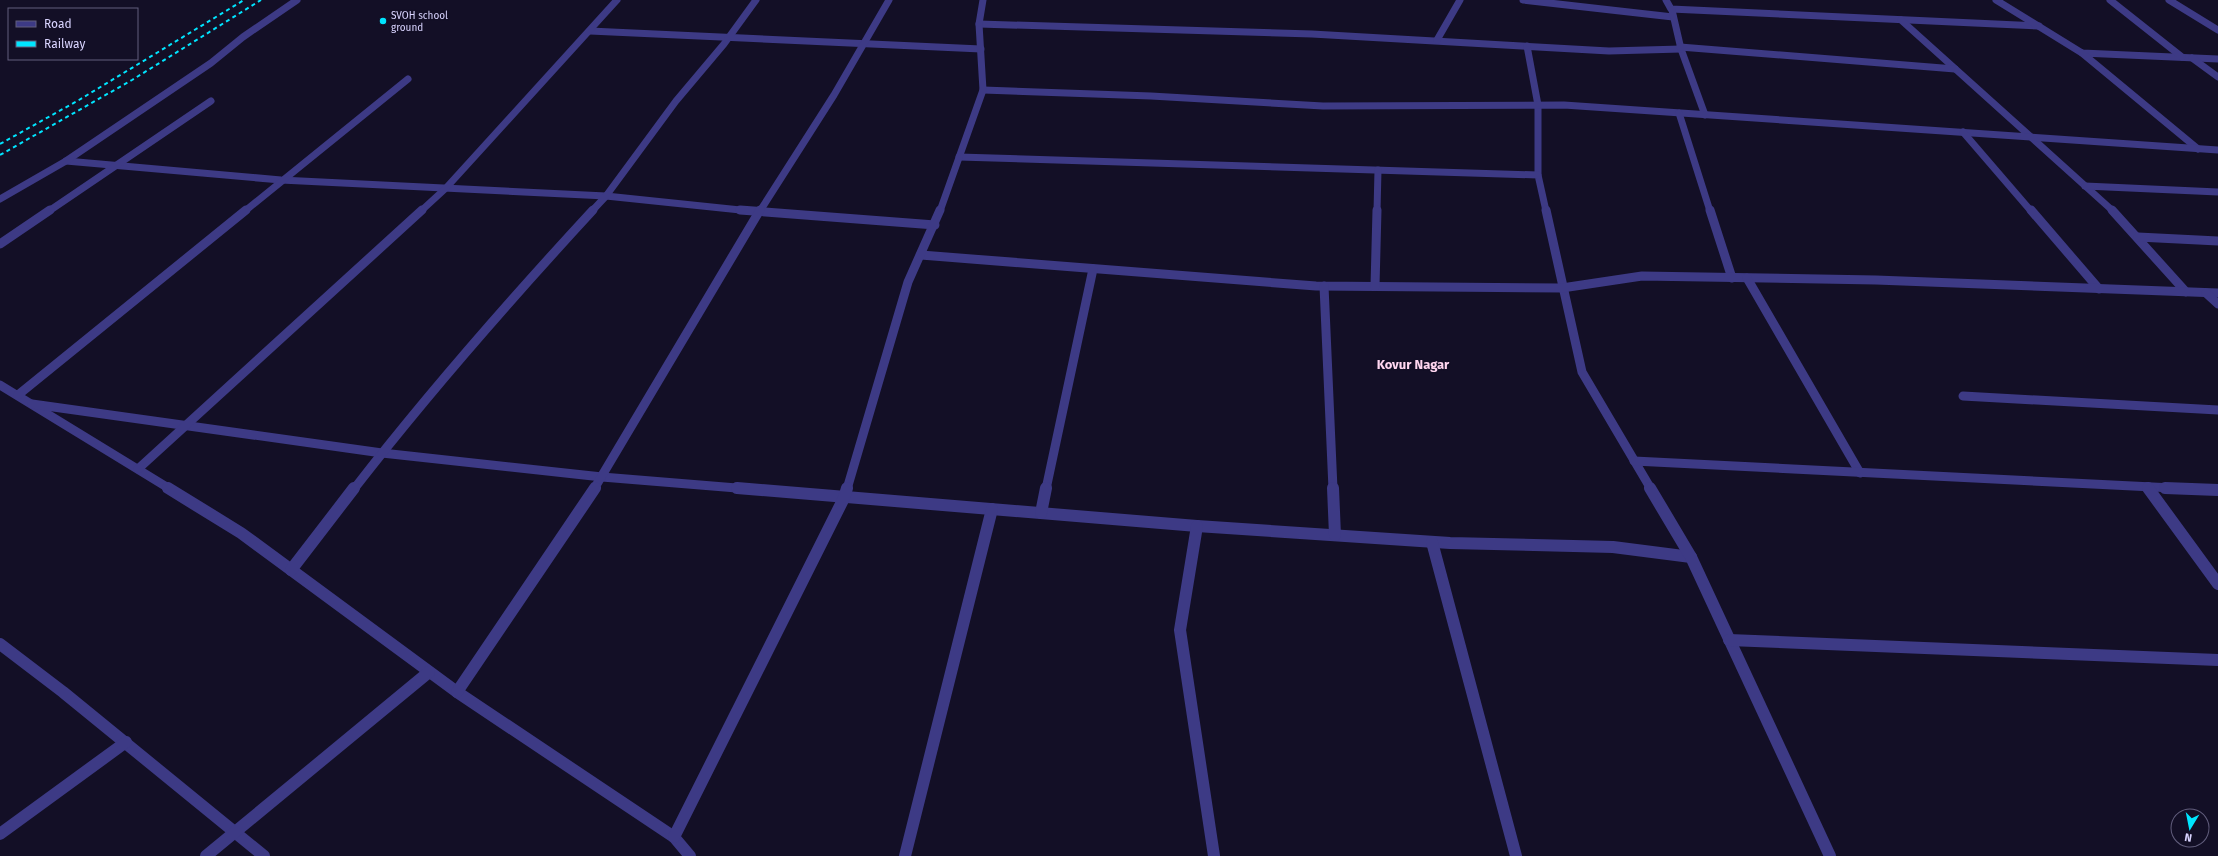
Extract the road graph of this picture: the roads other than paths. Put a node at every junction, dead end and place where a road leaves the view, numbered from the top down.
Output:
1 (297, 0) edge
2 (617, 0) edge
3 (756, 0) edge
4 (889, 0) edge
5 (983, 0) edge
6 (1460, 0) edge
7 (1524, 0) edge
8 (1666, 0) edge
9 (1996, 0) edge
10 (2110, 0) edge
11 (2169, 0) edge
12 (1671, 9) junction
13 (1673, 17) junction
14 (1901, 20) junction
15 (979, 24) junction
16 (2039, 26) junction
17 (2218, 30) edge
18 (590, 32) junction
19 (728, 37) junction
20 (1437, 40) junction
21 (864, 44) junction
22 (1526, 46) junction
23 (981, 48) junction
24 (1681, 48) junction
25 (2082, 52) junction
26 (2182, 57) junction
27 (2192, 58) junction
28 (2218, 59) edge
29 (1955, 69) junction
30 (2218, 78) edge
31 (408, 79) dead end
32 (983, 90) junction
33 (211, 101) dead end
34 (1538, 105) junction
35 (1679, 113) junction
36 (1705, 115) junction
37 (1963, 132) junction
38 (2032, 137) junction
39 (2198, 149) junction
40 (2218, 150) edge
41 (959, 157) junction
42 (66, 161) junction
43 (116, 165) junction
44 (1378, 170) junction
45 (1538, 175) junction
46 (281, 180) junction
47 (2086, 186) junction
48 (446, 188) junction
49 (2218, 192) edge
50 (606, 196) junction
51 (0, 200) edge
52 (759, 212) junction
53 (935, 225) junction
54 (2138, 237) junction
55 (2218, 241) edge
56 (0, 244) edge
57 (921, 255) junction
58 (1093, 269) junction
59 (1732, 278) junction
60 (1747, 278) junction
61 (1324, 286) junction
62 (1375, 286) junction
63 (1562, 288) junction
64 (2099, 288) junction
65 (2186, 292) junction
66 (2206, 292) junction
67 (2218, 293) edge
68 (2218, 304) edge
69 (0, 385) edge
70 (18, 395) junction
71 (1963, 396) dead end
72 (32, 404) junction
73 (2218, 410) edge
74 (188, 424) junction
75 (382, 453) junction
76 (1634, 461) junction
77 (138, 470) junction
78 (1860, 473) junction
79 (602, 477) junction
80 (2146, 488) junction
81 (2218, 490) edge
82 (844, 498) junction
83 (992, 509) junction
84 (1041, 513) junction
85 (1197, 526) junction
86 (1336, 535) junction
87 (1432, 542) junction
88 (1691, 557) junction
89 (291, 570) junction
90 (2218, 584) edge
91 (1729, 640) junction
92 (0, 644) edge
93 (2218, 660) edge
94 (429, 672) junction
95 (456, 692) junction
96 (126, 742) junction
97 (235, 833) junction
98 (0, 834) edge
99 (674, 837) junction
100 (206, 856) edge
101 (264, 856) edge
102 (690, 856) edge
103 (905, 856) edge
104 (1214, 856) edge
105 (1516, 856) edge
106 (1830, 856) edge

1 - 42 street
2 - 18 street
3 - 19 street
4 - 21 street
5 - 15 street
6 - 20 street
7 - 13 street
8 - 12 street
9 - 16 street
10 - 26 street
11 - 17 street
12 - 13 street
12 - 14 street
13 - 24 street
14 - 16 street
14 - 29 street
15 - 20 street
15 - 23 street
16 - 25 street
18 - 19 street
18 - 48 street
19 - 21 street
19 - 50 street
20 - 22 street
21 - 23 street
21 - 52 street
22 - 24 street
22 - 34 street
23 - 32 street
24 - 29 street
24 - 36 street
25 - 26 street
25 - 39 street
26 - 27 street
27 - 28 street
27 - 30 street
29 - 38 street
31 - 46 street
32 - 34 street
32 - 41 street
33 - 43 street
34 - 35 street
34 - 45 street
35 - 36 street
35 - 59 street
36 - 37 street
37 - 38 street
37 - 64 street
38 - 39 street
38 - 47 street
39 - 40 street
41 - 44 street
41 - 53 street
42 - 43 street
42 - 51 street
43 - 46 street
43 - 56 street
44 - 45 street
44 - 62 street
45 - 63 street
46 - 48 street
46 - 70 street
47 - 49 street
47 - 54 street
48 - 50 street
48 - 74 street
50 - 52 street
50 - 75 street
52 - 53 street
52 - 79 street
53 - 57 street
54 - 55 street
54 - 65 street
57 - 58 street
57 - 82 street
58 - 61 street
58 - 84 street
59 - 60 street
59 - 63 street
60 - 64 street
60 - 78 street
61 - 62 street
61 - 86 street
62 - 63 street
63 - 76 street
64 - 65 street
65 - 66 street
66 - 67 street
66 - 68 street
69 - 70 street
70 - 72 street
71 - 73 street
72 - 74 street
72 - 77 street
74 - 75 street
74 - 77 street
75 - 79 street
75 - 89 street
76 - 78 street
76 - 88 street
77 - 89 street
78 - 80 street
79 - 82 street
79 - 95 street
80 - 81 street
80 - 90 street
82 - 83 street
82 - 99 street
83 - 84 street
83 - 103 street
84 - 85 street
85 - 86 street
85 - 104 street
86 - 87 street
87 - 88 street
87 - 105 street
88 - 91 street
89 - 94 street
91 - 93 street
91 - 106 street
92 - 96 street
94 - 95 street
94 - 97 street
95 - 99 street
96 - 97 street
96 - 98 street
97 - 100 street
97 - 101 street
99 - 102 street

